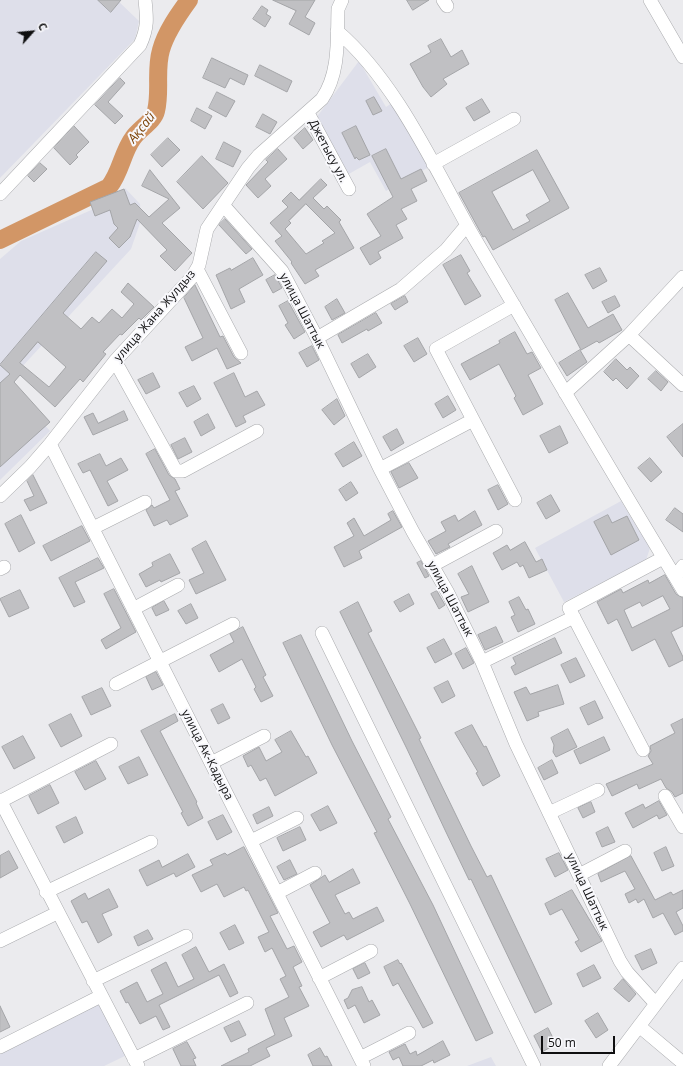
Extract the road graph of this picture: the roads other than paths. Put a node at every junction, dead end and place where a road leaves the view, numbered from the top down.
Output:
1 (145, 0) edge
2 (342, 0) edge
3 (650, 0) edge
4 (337, 31) junction
5 (683, 57) edge
6 (308, 113) junction
7 (514, 119) dead end
8 (433, 164) junction
9 (349, 189) dead end
10 (0, 194) edge
11 (224, 205) junction
12 (467, 224) junction
13 (197, 269) junction
14 (682, 281) edge
15 (514, 305) junction
16 (629, 335) junction
17 (318, 338) junction
18 (241, 353) dead end
19 (115, 361) junction
20 (683, 385) edge
21 (565, 393) junction
22 (473, 420) junction
23 (257, 431) dead end
24 (50, 444) junction
25 (380, 469) junction
26 (0, 496) edge
27 (516, 500) dead end
28 (145, 502) dead end
29 (93, 528) junction
30 (496, 531) dead end
31 (664, 558) junction
32 (433, 565) junction
33 (679, 572) edge
34 (178, 585) dead end
35 (683, 590) edge
36 (133, 609) junction
37 (574, 616) junction
38 (233, 624) dead end
39 (322, 633) dead end
40 (160, 662) junction
41 (482, 662) junction
42 (116, 684) dead end
43 (264, 736) dead end
44 (111, 744) dead end
45 (643, 750) dead end
46 (211, 763) junction
47 (598, 790) dead end
48 (665, 796) dead end
49 (0, 801) edge
50 (549, 813) junction
51 (297, 818) dead end
52 (683, 827) edge
53 (250, 841) junction
54 (151, 842) dead end
55 (625, 851) dead end
56 (315, 873) dead end
57 (579, 875) junction
58 (46, 892) junction
59 (277, 893) junction
60 (57, 913) junction
61 (186, 936) dead end
62 (0, 941) edge
63 (371, 951) dead end
64 (683, 968) edge
65 (319, 978) junction
66 (93, 981) junction
67 (101, 996) junction
68 (246, 1003) dead end
69 (656, 1004) junction
70 (639, 1026) junction
71 (409, 1033) dead end
72 (0, 1047) edge
73 (136, 1062) edge
74 (362, 1062) edge
75 (683, 1063) edge
76 (534, 1066) edge
77 (609, 1066) edge

1 - 10 street
2 - 4 street, улица Жана Жулдыз
3 - 5 street
4 - 6 street, улица Жана Жулдыз
4 - 8 street
6 - 9 street, Джетысу ул.
6 - 11 street, улица Жана Жулдыз
7 - 8 street
8 - 12 street
11 - 13 street, улица Жана Жулдыз
11 - 17 street, улица Шаттык
12 - 15 street
12 - 17 street
13 - 18 street
13 - 19 street, улица Жана Жулдыз
14 - 16 street
15 - 21 street
15 - 22 street
16 - 20 street
16 - 21 street
17 - 25 street, улица Шаттык
19 - 23 street
19 - 24 street, улица Жана Жулдыз
21 - 31 street
22 - 25 street
22 - 27 street
24 - 26 street, улица Жана Жулдыз
24 - 29 street, улица Ак-Кадыра
25 - 32 street, улица Шаттык
28 - 29 street
29 - 36 street, улица Ак-Кадыра
30 - 32 street
31 - 33 street
31 - 37 street
32 - 41 street, улица Шаттык
33 - 35 street
34 - 36 street
36 - 40 street, улица Ак-Кадыра
37 - 41 street
37 - 45 street
38 - 40 street
39 - 76 street
40 - 42 street
40 - 46 street, улица Ак-Кадыра
41 - 50 street, улица Шаттык
43 - 46 street
44 - 49 street
46 - 53 street, улица Ак-Кадыра
47 - 50 street
48 - 52 street
49 - 58 street
50 - 57 street, улица Шаттык
51 - 53 street
53 - 59 street, улица Ак-Кадыра
54 - 58 street
55 - 57 street
56 - 59 street
57 - 69 street, улица Шаттык
58 - 60 street
59 - 65 street, улица Ак-Кадыра
60 - 62 street
60 - 66 street
61 - 66 street
63 - 65 street
64 - 69 street
65 - 74 street, улица Ак-Кадыра
66 - 67 street
67 - 72 street
67 - 73 street
68 - 73 street
69 - 70 street
70 - 75 street
70 - 77 street
71 - 74 street

